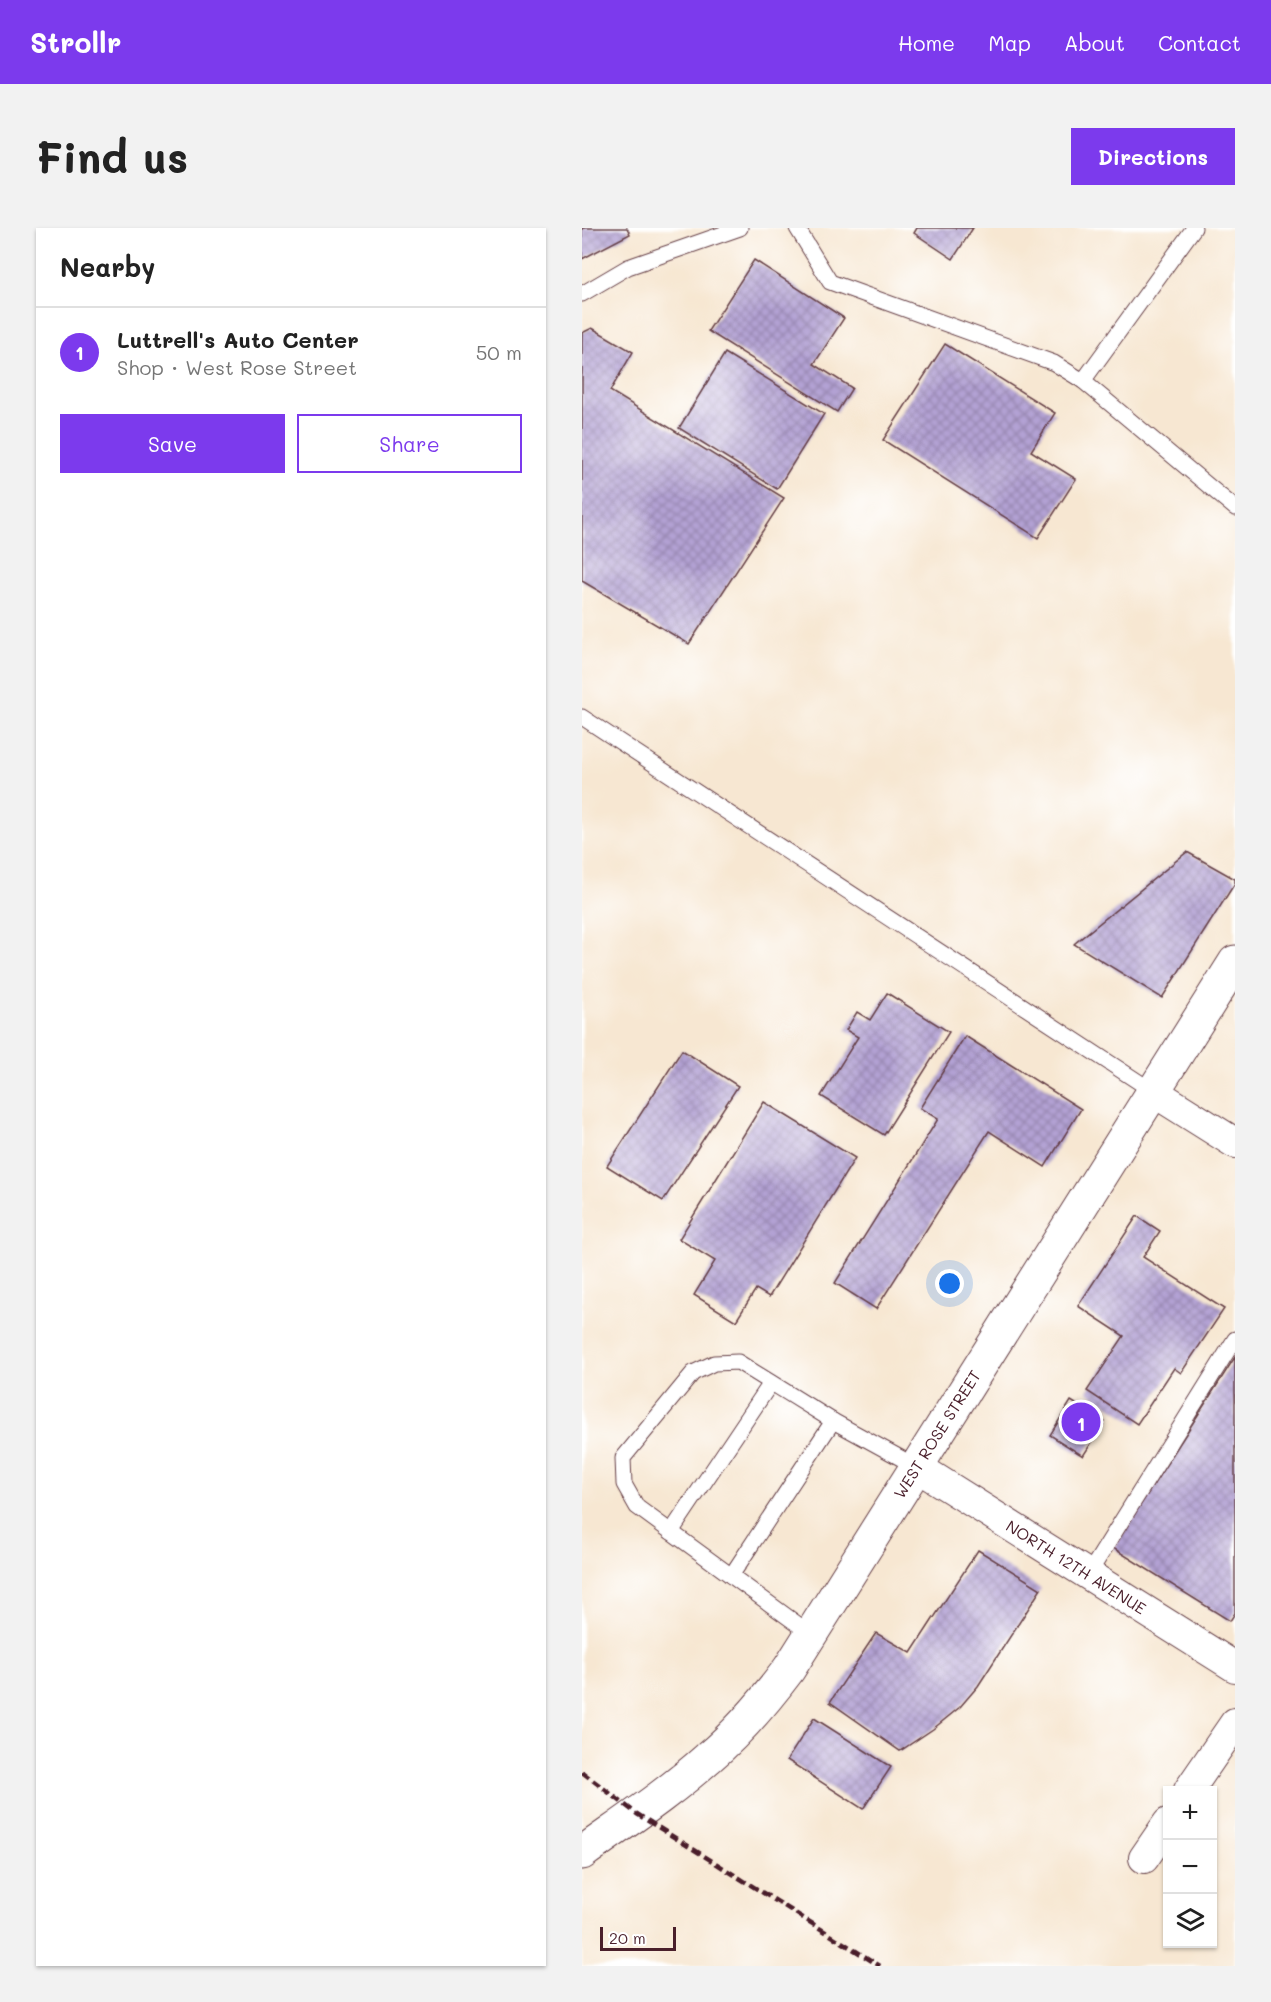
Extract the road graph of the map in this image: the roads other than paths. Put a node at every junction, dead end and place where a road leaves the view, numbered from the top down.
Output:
1 (740, 228) edge
2 (797, 228) edge
3 (1194, 228) edge
4 (582, 294) edge
5 (1083, 381) junction
6 (1235, 508) edge
7 (582, 717) edge
8 (1235, 962) edge
9 (1154, 1092) junction
10 (1235, 1143) edge
11 (1235, 1339) edge
12 (771, 1383) junction
13 (833, 1421) junction
14 (918, 1467) junction
15 (671, 1532) junction
16 (1088, 1575) junction
17 (731, 1576) junction
18 (811, 1634) junction
19 (1235, 1667) edge
20 (1235, 1723) edge
21 (1193, 1786) edge
22 (1163, 1829) edge
23 (582, 1853) edge
24 (1144, 1858) dead end

1 - 4 lane
2 - 5 lane
3 - 5 lane
5 - 6 lane
7 - 9 lane
8 - 9 main road, WEST ROSE STREET
9 - 10 street
9 - 14 main road, WEST ROSE STREET
11 - 16 lane
12 - 13 lane
12 - 15 lane
12 - 15 lane
13 - 14 lane
13 - 17 lane
14 - 16 street, NORTH 12TH AVENUE
14 - 18 main road, WEST ROSE STREET
15 - 17 lane
16 - 19 street, NORTH 12TH AVENUE
17 - 18 lane
18 - 23 main road, WEST ROSE STREET
20 - 21 street
22 - 24 street

